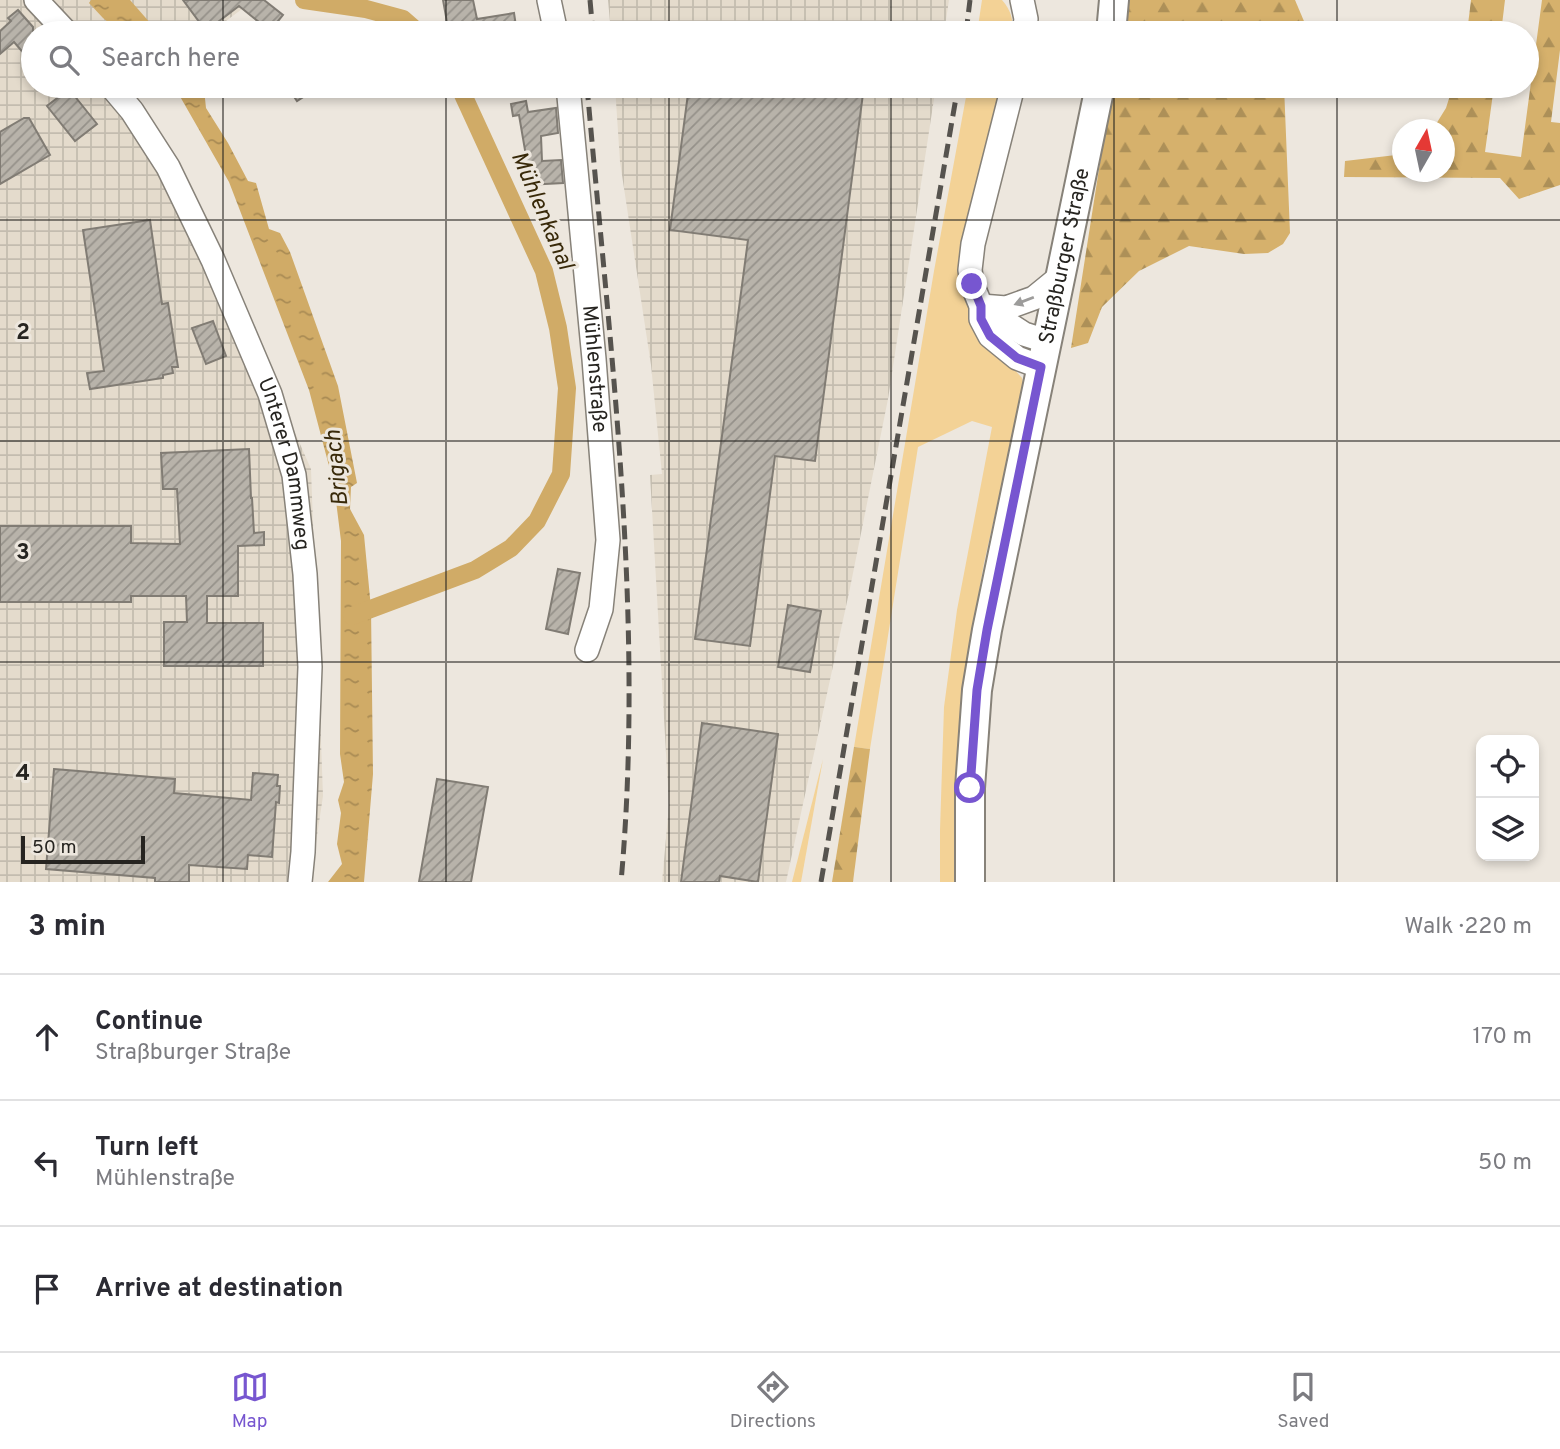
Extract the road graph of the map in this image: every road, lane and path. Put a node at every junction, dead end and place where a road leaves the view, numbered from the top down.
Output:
1 (36, 0) edge
2 (549, 0) edge
3 (1022, 0) edge
4 (1114, 0) edge
5 (56, 21) edge
6 (553, 21) edge
7 (1026, 21) edge
8 (1112, 21) edge
9 (121, 98) edge
10 (569, 98) edge
11 (1010, 98) edge
12 (1097, 98) edge
13 (1060, 276) junction
14 (981, 306) junction
15 (1043, 354) junction
16 (587, 650) dead end
17 (300, 882) edge
18 (970, 882) edge

1 - 5 street
2 - 6 street
3 - 7 street
4 - 8 main road
9 - 17 street, Unterer Dammweg
10 - 16 street, Mühlenstraße
11 - 14 street
12 - 13 main road, Straßburger Straße
13 -> 14 street
13 - 15 main road, Straßburger Straße
14 - 15 street
15 - 18 main road, Straßburger Straße

